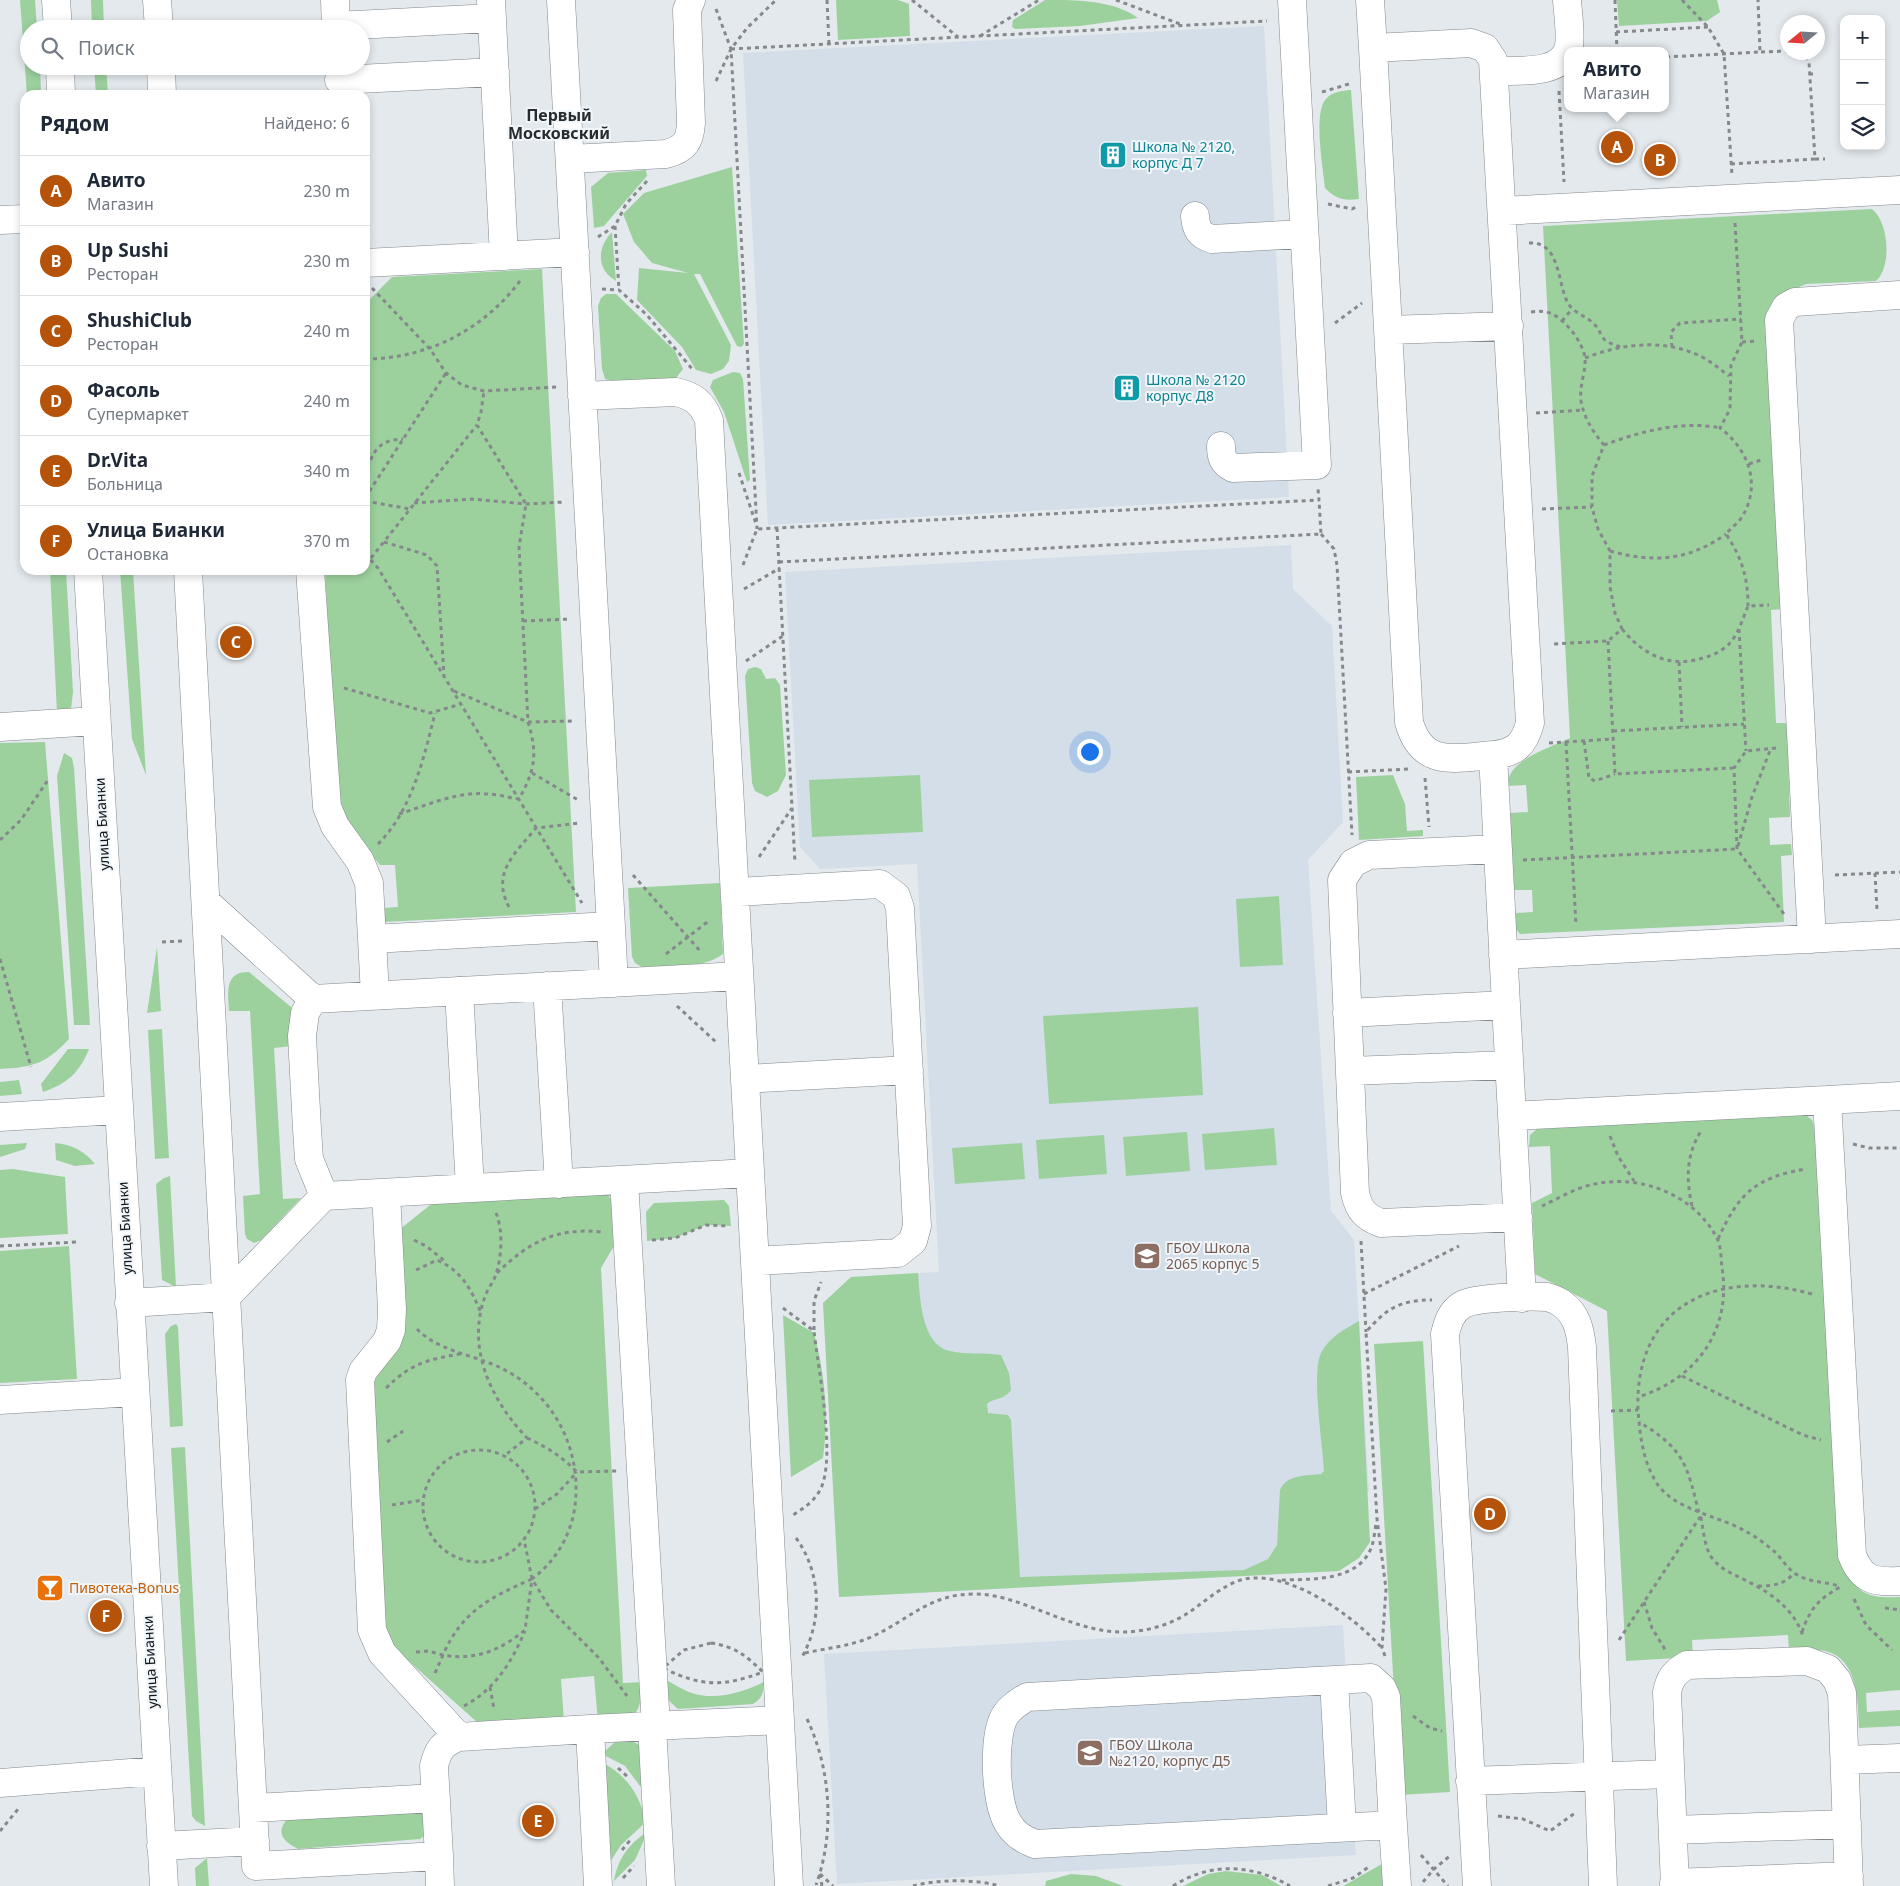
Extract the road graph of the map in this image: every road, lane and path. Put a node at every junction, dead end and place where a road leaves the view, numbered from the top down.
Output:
1 (56, 0) edge
2 (157, 0) edge
3 (561, 0) edge
4 (776, 0) edge
5 (827, 0) edge
6 (912, 0) edge
7 (1039, 0) edge
8 (1116, 0) edge
9 (1370, 0) edge
10 (1567, 0) edge
11 (1615, 0) edge
12 (1682, 0) edge
13 (1758, 0) edge
14 (702, 3) edge
15 (491, 9) edge
16 (1292, 10) edge
17 (336, 18) edge
18 (57, 20) edge
19 (158, 20) edge
20 (1183, 25) junction
21 (1708, 27) junction
22 (1616, 32) junction
23 (979, 36) junction
24 (958, 37) junction
25 (829, 44) junction
26 (1569, 47) edge
27 (1618, 47) edge
28 (1373, 48) junction
29 (731, 49) junction
30 (1780, 51) edge
31 (1760, 52) junction
32 (1724, 54) junction
33 (1669, 57) edge
34 (1564, 59) edge
35 (1808, 60) edge
36 (1558, 64) junction
37 (1495, 71) junction
38 (495, 72) junction
39 (1809, 74) junction
40 (1818, 74) dead end
41 (61, 75) edge
42 (161, 75) edge
43 (1375, 80) junction
44 (339, 81) edge
45 (714, 86) dead end
46 (62, 90) edge
47 (162, 90) edge
48 (1298, 104) junction
49 (1825, 158) dead end
50 (570, 159) junction
51 (1815, 159) junction
52 (1731, 164) dead end
53 (649, 179) dead end
54 (1302, 187) junction
55 (1900, 198) edge
56 (1381, 201) junction
57 (1566, 208) junction
58 (1502, 211) junction
59 (1195, 216) dead end
60 (20, 219) edge
61 (0, 220) edge
62 (615, 226) junction
63 (1304, 234) junction
64 (1504, 244) junction
65 (583, 247) junction
66 (540, 254) junction
67 (504, 256) junction
68 (370, 275) edge
69 (370, 277) edge
70 (594, 289) dead end
71 (619, 290) junction
72 (1386, 290) junction
73 (1900, 295) edge
74 (1572, 309) junction
75 (1544, 311) dead end
76 (1741, 319) dead end
77 (1562, 321) junction
78 (1509, 326) junction
79 (1388, 330) junction
80 (1742, 342) dead end
81 (1621, 347) junction
82 (1672, 347) junction
83 (430, 349) junction
84 (1311, 350) junction
85 (1585, 358) junction
86 (370, 359) edge
87 (446, 373) junction
88 (1729, 376) junction
89 (582, 391) junction
90 (484, 392) junction
91 (697, 400) junction
92 (1583, 410) junction
93 (1513, 414) junction
94 (477, 425) junction
95 (1720, 428) junction
96 (404, 439) junction
97 (1604, 445) junction
98 (1221, 446) dead end
99 (1761, 460) dead end
100 (1749, 464) junction
101 (1317, 465) junction
102 (370, 467) edge
103 (370, 490) edge
104 (370, 500) edge
105 (1319, 500) junction
106 (414, 503) junction
107 (526, 504) junction
108 (1592, 507) junction
109 (410, 509) junction
110 (1519, 511) junction
111 (777, 528) junction
112 (757, 530) junction
113 (1321, 534) junction
114 (1726, 534) junction
115 (384, 542) junction
116 (1610, 551) junction
117 (371, 558) joint
118 (779, 562) junction
119 (780, 568) junction
120 (741, 571) dead end
121 (88, 575) edge
122 (188, 575) edge
123 (310, 575) edge
124 (739, 592) dead end
125 (1794, 603) junction
126 (1748, 606) junction
127 (1739, 627) junction
128 (1622, 629) junction
129 (783, 636) junction
130 (1608, 641) junction
131 (1526, 645) junction
132 (1678, 662) junction
133 (444, 676) junction
134 (723, 677) junction
135 (318, 680) junction
136 (452, 691) junction
137 (461, 704) junction
138 (435, 713) junction
139 (96, 721) junction
140 (528, 722) junction
141 (1744, 724) junction
142 (0, 727) edge
143 (1682, 727) junction
144 (1613, 731) junction
145 (1613, 739) junction
146 (1584, 741) junction
147 (1762, 748) dead end
148 (1771, 748) dead end
149 (1746, 751) junction
150 (1493, 755) junction
151 (1734, 768) junction
152 (1412, 769) dead end
153 (1348, 772) junction
154 (1420, 772) dead end
155 (532, 773) junction
156 (1615, 774) junction
157 (48, 780) dead end
158 (519, 800) junction
159 (793, 808) junction
160 (399, 814) junction
161 (605, 815) junction
162 (536, 828) junction
163 (0, 840) edge
164 (1737, 849) junction
165 (1430, 852) junction
166 (1498, 856) junction
167 (1572, 858) junction
168 (360, 861) junction
169 (1354, 863) junction
170 (631, 872) dead end
171 (1900, 872) edge
172 (1875, 873) junction
173 (1809, 876) junction
174 (797, 889) junction
175 (735, 892) junction
176 (206, 902) junction
177 (585, 907) dead end
178 (715, 916) dead end
179 (611, 926) junction
180 (524, 931) junction
181 (1889, 934) edge
182 (688, 936) junction
183 (372, 939) junction
184 (1807, 939) junction
185 (1577, 951) junction
186 (1503, 955) junction
187 (661, 958) dead end
188 (707, 958) dead end
189 (0, 959) edge
190 (739, 976) junction
191 (614, 983) junction
192 (547, 986) junction
193 (459, 991) junction
194 (375, 995) junction
195 (313, 999) junction
196 (672, 1001) dead end
197 (1506, 1005) junction
198 (1347, 1014) junction
199 (719, 1044) dead end
200 (1509, 1065) junction
201 (31, 1067) dead end
202 (909, 1070) junction
203 (1350, 1071) junction
204 (745, 1079) junction
205 (1900, 1096) edge
206 (1827, 1100) junction
207 (1719, 1106) junction
208 (118, 1110) junction
209 (1605, 1111) junction
210 (1512, 1116) junction
211 (0, 1117) edge
212 (1849, 1144) dead end
213 (1900, 1148) edge
214 (1831, 1169) junction
215 (750, 1174) junction
216 (624, 1180) junction
217 (1635, 1182) junction
218 (559, 1184) junction
219 (475, 1188) junction
220 (386, 1193) junction
221 (324, 1196) junction
222 (1692, 1207) junction
223 (1359, 1208) junction
224 (1518, 1218) junction
225 (731, 1226) dead end
226 (388, 1231) junction
227 (628, 1238) junction
228 (1718, 1240) junction
229 (77, 1242) dead end
230 (1466, 1242) dead end
231 (0, 1246) edge
232 (839, 1256) junction
233 (755, 1261) junction
234 (448, 1265) junction
235 (496, 1274) junction
236 (410, 1275) dead end
237 (1726, 1288) junction
238 (1364, 1294) junction
239 (226, 1297) junction
240 (1522, 1298) junction
241 (779, 1302) dead end
242 (129, 1303) junction
243 (1838, 1303) junction
244 (1462, 1305) junction
245 (481, 1313) junction
246 (412, 1322) dead end
247 (814, 1330) junction
248 (1366, 1332) junction
249 (461, 1354) junction
250 (482, 1361) junction
251 (1682, 1376) junction
252 (135, 1392) junction
253 (1638, 1397) junction
254 (0, 1400) edge
255 (361, 1400) junction
256 (1639, 1422) junction
257 (527, 1438) junction
258 (1818, 1440) dead end
259 (504, 1456) junction
260 (641, 1469) junction
261 (577, 1472) junction
262 (423, 1500) junction
263 (366, 1501) junction
264 (535, 1509) junction
265 (1699, 1511) junction
266 (786, 1517) dead end
267 (1700, 1517) junction
268 (1377, 1519) junction
269 (526, 1536) junction
270 (795, 1537) dead end
271 (1794, 1573) junction
272 (532, 1579) junction
273 (1281, 1580) junction
274 (1900, 1581) edge
275 (1757, 1586) junction
276 (1840, 1586) junction
277 (1846, 1588) dead end
278 (1852, 1591) dead end
279 (1644, 1601) junction
280 (1877, 1605) dead end
281 (1900, 1610) edge
282 (525, 1630) junction
283 (1802, 1632) junction
284 (1804, 1639) dead end
285 (1617, 1643) dead end
286 (1382, 1648) junction
287 (1892, 1650) dead end
288 (805, 1653) junction
289 (443, 1655) junction
290 (1385, 1657) dead end
291 (1687, 1665) junction
292 (396, 1668) junction
293 (770, 1678) junction
294 (1334, 1680) junction
295 (1410, 1713) dead end
296 (440, 1716) junction
297 (792, 1717) junction
298 (654, 1726) junction
299 (590, 1729) junction
300 (1468, 1729) junction
301 (459, 1737) junction
302 (1900, 1758) edge
303 (1844, 1760) junction
304 (157, 1771) junction
305 (1670, 1774) junction
306 (1470, 1781) junction
307 (0, 1783) edge
308 (1600, 1789) junction
309 (436, 1798) junction
310 (21, 1804) dead end
311 (253, 1808) junction
312 (1472, 1813) junction
313 (658, 1821) junction
314 (1393, 1824) junction
315 (1847, 1824) junction
316 (1342, 1827) junction
317 (1673, 1830) junction
318 (0, 1831) edge
319 (1474, 1840) junction
320 (161, 1846) junction
321 (439, 1856) junction
322 (619, 1856) dead end
323 (256, 1864) edge
324 (1371, 1864) dead end
325 (820, 1874) junction
326 (1849, 1881) edge
327 (1675, 1884) edge
328 (164, 1886) edge
329 (440, 1886) edge
330 (598, 1886) edge
331 (661, 1886) edge
332 (789, 1886) edge
333 (815, 1886) edge
334 (822, 1886) edge
335 (833, 1886) edge
336 (913, 1886) edge
337 (1000, 1886) edge
338 (1173, 1886) edge
339 (1290, 1886) edge
340 (1328, 1886) edge
341 (1397, 1886) edge
342 (1419, 1886) edge
343 (1477, 1886) edge
344 (1603, 1886) edge

1 - 18 street
2 - 19 street
3 - 50 street
4 - 29 path
5 - 25 path
6 - 24 path
7 - 23 path
8 - 20 path
9 - 28 street
10 - 26 street
11 - 22 path
12 - 21 path
13 - 31 path
14 - 29 path
14 - 50 street
15 - 17 street
15 - 38 street
16 - 20 path
16 - 48 street
20 - 23 path
21 - 22 path
21 - 32 path
22 - 27 path
23 - 24 path
24 - 25 path
25 - 29 path
28 - 37 street
28 - 43 street
29 - 45 path
29 - 112 path
30 - 31 path
31 - 32 path
32 - 33 path
34 - 36 street
35 - 39 path
36 - 37 street
36 - 57 path
37 - 58 street
38 - 44 street
38 - 67 street
39 - 40 path
39 - 51 path
41 - 46 street
42 - 47 street
43 - 48 path
43 - 56 street
48 - 54 street
49 - 51 path
50 - 65 street
51 - 52 path
53 - 62 path
54 - 56 path
54 - 63 street
55 - 57 street
56 - 72 street
57 - 58 street
58 - 64 street
59 - 63 street
60 - 61 street
62 - 65 path
62 - 71 path
63 - 84 street
64 - 74 path
64 - 78 street
65 - 66 street
65 - 89 street
66 - 67 street
66 - 83 path
67 - 68 street
69 - 83 path
70 - 71 path
71 - 91 path
72 - 79 street
72 - 84 path
73 - 125 street
74 - 77 path
74 - 81 path
75 - 77 path
76 - 82 path
77 - 85 path
78 - 79 street
78 - 93 street
79 - 150 street
80 - 88 path
81 - 82 path
81 - 85 path
82 - 88 path
83 - 86 path
83 - 87 path
84 - 101 street
85 - 92 path
87 - 90 path
87 - 96 path
88 - 95 path
89 - 90 path
89 - 91 street
89 - 161 street
90 - 94 path
91 - 134 street
92 - 93 path
92 - 97 path
93 - 110 street
94 - 106 path
94 - 107 path
95 - 97 path
95 - 100 path
96 - 102 path
96 - 103 path
97 - 108 path
98 - 101 street
99 - 100 path
100 - 114 path
101 - 105 path
104 - 109 path
105 - 111 path
105 - 113 path
106 - 107 path
106 - 109 path
107 - 140 path
108 - 110 path
108 - 116 path
109 - 115 path
110 - 131 street
111 - 112 path
111 - 118 path
112 - 120 path
113 - 118 path
113 - 153 path
114 - 116 path
114 - 126 path
115 - 117 path
115 - 133 path
116 - 128 path
117 - 133 path
118 - 119 path
119 - 124 path
119 - 129 path
121 - 139 street, улица Бианки
122 - 176 street
123 - 135 street
125 - 126 path
125 - 173 street
126 - 127 path
127 - 132 path
127 - 141 path
128 - 130 path
128 - 132 path
129 - 134 path
129 - 159 path
130 - 131 path
130 - 144 path
131 - 150 street
132 - 143 path
133 - 136 path
134 - 175 street
135 - 138 path
135 - 168 street
136 - 137 path
136 - 140 path
137 - 138 path
137 - 158 path
138 - 160 path
139 - 142 street
139 - 208 street, улица Бианки
140 - 155 path
141 - 143 path
141 - 149 path
143 - 144 path
144 - 145 path
145 - 146 path
145 - 156 path
146 - 156 path
146 - 167 path
147 - 149 path
148 - 164 path
149 - 151 path
150 - 166 street
151 - 156 path
151 - 164 path
152 - 153 path
153 - 169 path
154 - 165 path
155 - 158 path
155 - 161 path
157 - 163 path
158 - 160 path
158 - 162 path
159 - 174 path
159 - 175 path
160 - 168 path
161 - 179 street
162 - 177 path
162 - 180 path
164 - 167 path
164 - 184 path
165 - 166 street
165 - 169 street
166 - 167 path
166 - 186 street
167 - 185 path
168 - 183 street
169 - 198 street
170 - 182 path
171 - 172 path
172 - 173 path
172 - 181 path
173 - 184 street
174 - 175 street
174 - 202 street
175 - 190 street
176 - 195 street
176 - 239 street
178 - 182 path
179 - 180 street
179 - 191 street
180 - 183 street
181 - 184 street
182 - 187 path
182 - 188 path
183 - 194 street
184 - 185 street
185 - 186 street
186 - 197 street
189 - 201 path
190 - 191 street
190 - 204 street
191 - 192 street
192 - 193 street
192 - 218 street
193 - 194 street
193 - 219 street
194 - 195 street
195 - 221 street
196 - 199 path
197 - 198 street
197 - 200 street
198 - 203 street
200 - 203 street
200 - 210 street
202 - 204 street
202 - 232 street
203 - 223 street
204 - 215 street
205 - 206 street
206 - 207 street
206 - 214 street
207 - 209 street
207 - 222 path
208 - 211 street
208 - 242 street, улица Бианки
209 - 210 street
209 - 217 path
210 - 224 street
212 - 213 path
214 - 228 path
214 - 243 street
215 - 216 street
215 - 233 street
216 - 218 street
216 - 227 street
217 - 222 path
217 - 224 path
218 - 219 street
219 - 220 street
219 - 235 path
220 - 221 street
220 - 226 street
221 - 239 street
222 - 228 path
223 - 224 street
223 - 238 path
224 - 240 street
225 - 227 path
226 - 234 path
226 - 255 street
227 - 235 path
227 - 260 street
228 - 237 path
229 - 231 path
230 - 238 path
232 - 233 street
232 - 247 path
233 - 293 street
234 - 236 path
234 - 245 path
235 - 245 path
237 - 243 path
237 - 251 path
237 - 253 path
238 - 248 path
239 - 242 street
239 - 311 street
240 - 244 street
240 - 308 street
241 - 247 path
242 - 252 street, улица Бианки
243 - 274 street
244 - 248 path
244 - 300 street
245 - 250 path
246 - 249 path
247 - 266 path
248 - 268 path
249 - 250 path
249 - 255 path
250 - 257 path
250 - 261 path
251 - 253 path
251 - 258 path
252 - 254 street
252 - 304 street, улица Бианки
253 - 256 path
255 - 263 street
256 - 265 path
256 - 265 path
257 - 259 path
257 - 261 path
259 - 262 path
259 - 264 path
260 - 261 path
260 - 298 street
261 - 264 path
261 - 272 path
262 - 263 path
262 - 269 path
263 - 292 street
264 - 269 path
265 - 267 path
265 - 271 path
267 - 275 path
267 - 279 path
268 - 273 path
268 - 286 path
269 - 272 path
270 - 288 path
271 - 275 path
271 - 276 path
272 - 282 path
272 - 289 path
272 - 298 path
273 - 286 path
273 - 288 path
275 - 283 path
276 - 277 path
276 - 283 path
278 - 287 path
279 - 285 path
279 - 291 path
280 - 281 path
282 - 289 path
282 - 296 path
283 - 284 path
286 - 290 path
288 - 293 path
289 - 292 path
291 - 303 street
291 - 305 street
292 - 296 street
293 - 293 path
293 - 297 street
294 - 314 street
294 - 316 street
294 - 316 street
295 - 300 path
296 - 301 street
297 - 298 street
297 - 325 path
297 - 332 street
298 - 299 street
298 - 313 street
299 - 301 street
299 - 330 street
300 - 306 street
301 - 309 street
302 - 303 street
303 - 315 street
304 - 307 street
304 - 320 street, улица Бианки
305 - 308 street
305 - 317 street
306 - 308 street
306 - 312 street
308 - 312 path
308 - 344 street
309 - 311 street
309 - 321 street
310 - 318 path
311 - 323 street
312 - 319 street
313 - 322 path
313 - 331 street
314 - 316 street
314 - 341 street
315 - 317 street
315 - 326 street
317 - 327 street
319 - 342 path
319 - 343 street
320 - 323 street
320 - 328 street, улица Бианки
321 - 323 street
321 - 329 street
324 - 340 path
325 - 333 path
325 - 334 path
325 - 335 path
326 - 327 street
336 - 337 path
338 - 339 path

